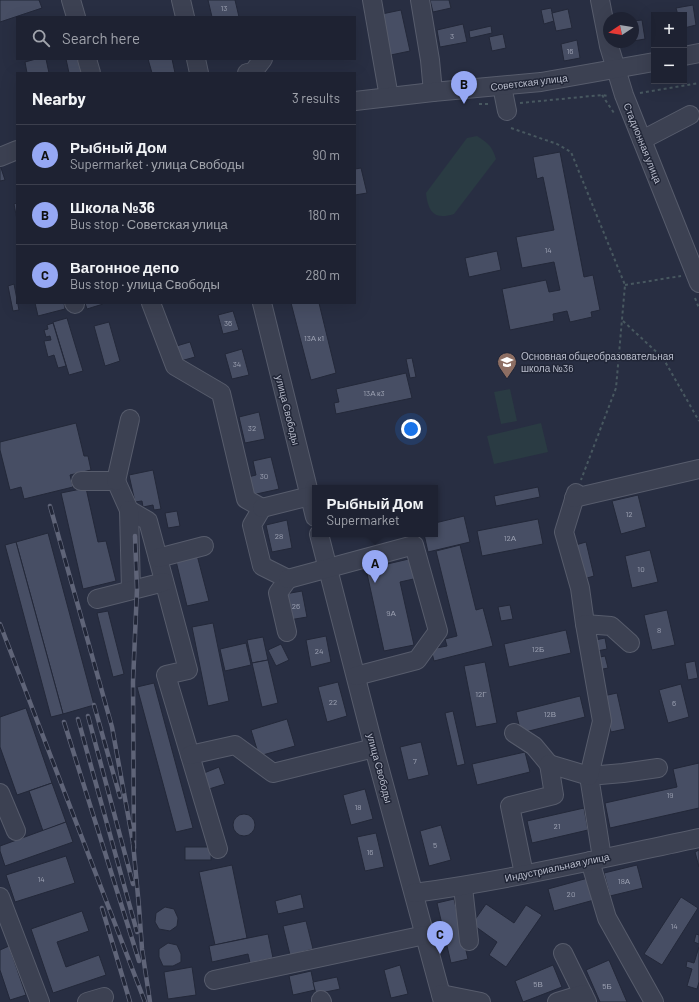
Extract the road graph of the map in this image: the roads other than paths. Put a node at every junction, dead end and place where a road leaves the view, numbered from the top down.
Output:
1 (71, 0) edge
2 (181, 0) edge
3 (372, 0) edge
4 (420, 0) edge
5 (600, 0) edge
6 (76, 16) edge
7 (185, 16) edge
8 (699, 54) edge
9 (687, 56) edge
10 (87, 60) edge
11 (196, 60) edge
12 (261, 60) edge
13 (651, 63) edge
14 (617, 69) junction
15 (91, 72) edge
16 (199, 72) edge
17 (253, 72) edge
18 (502, 86) junction
19 (433, 92) junction
20 (388, 97) junction
21 (356, 101) edge
22 (508, 114) road end
23 (690, 115) dead end
24 (642, 140) junction
25 (16, 150) edge
26 (0, 157) edge
27 (696, 277) edge
28 (151, 304) edge
29 (262, 304) edge
30 (130, 419) dead end
31 (699, 469) edge
32 (81, 481) dead end
33 (116, 481) junction
34 (310, 496) junction
35 (312, 505) edge
36 (262, 508) junction
37 (129, 510) junction
38 (320, 537) edge
39 (204, 546) dead end
40 (158, 558) junction
41 (328, 568) junction
42 (288, 579) junction
43 (164, 582) junction
44 (131, 590) junction
45 (97, 599) dead end
46 (585, 624) junction
47 (287, 632) dead end
48 (630, 643) dead end
49 (356, 676) junction
50 (514, 733) dead end
51 (374, 748) junction
52 (190, 754) junction
53 (549, 764) junction
54 (658, 768) dead end
55 (589, 776) junction
56 (0, 793) edge
57 (16, 831) dead end
58 (699, 838) edge
59 (218, 848) dead end
60 (596, 860) junction
61 (524, 874) junction
62 (463, 887) junction
63 (414, 893) junction
64 (0, 897) edge
65 (425, 935) junction
66 (469, 941) dead end
67 (563, 953) dead end
68 (214, 980) dead end
69 (442, 998) edge
70 (585, 998) edge
71 (40, 1002) edge
72 (481, 1002) edge
73 (557, 1002) edge
74 (653, 1002) edge

1 - 6 street
2 - 7 street
3 - 20 street
4 - 19 street
5 - 14 street, Стадионная улица
8 - 9 street
10 - 15 street
11 - 16 street
12 - 17 street
13 - 14 street, Советская улица
14 - 18 street, Советская улица
14 - 24 street, Стадионная улица
18 - 19 street, Советская улица
18 - 22 street
19 - 20 street, Советская улица
20 - 21 street, Советская улица
23 - 24 street
24 - 27 street, Стадионная улица
25 - 26 street
28 - 36 street
29 - 34 street, улица Свободы
30 - 33 street
31 - 46 street
32 - 33 street
33 - 37 street
34 - 35 street, улица Свободы
34 - 36 street
36 - 42 street
37 - 40 street
37 - 44 street
38 - 41 street, улица Свободы
39 - 40 street
40 - 43 street
41 - 42 street
41 - 49 street, улица Свободы
41 - 49 street
42 - 47 street
43 - 44 street
43 - 52 street
44 - 45 street
46 - 48 street
46 - 55 street
49 - 51 street, улица Свободы
50 - 53 street
51 - 52 street
51 - 63 street, улица Свободы
52 - 59 street
53 - 55 street
53 - 61 street
54 - 55 street
55 - 60 street
56 - 57 street
58 - 60 street, Индустриальная улица
60 - 61 street, Индустриальная улица
60 - 74 street
61 - 62 street, Индустриальная улица
62 - 63 street, Индустриальная улица
62 - 66 street
63 - 65 street, улица Свободы
64 - 71 street
65 - 68 street
65 - 69 street, улица Свободы
67 - 70 street
69 - 72 street
70 - 73 street

